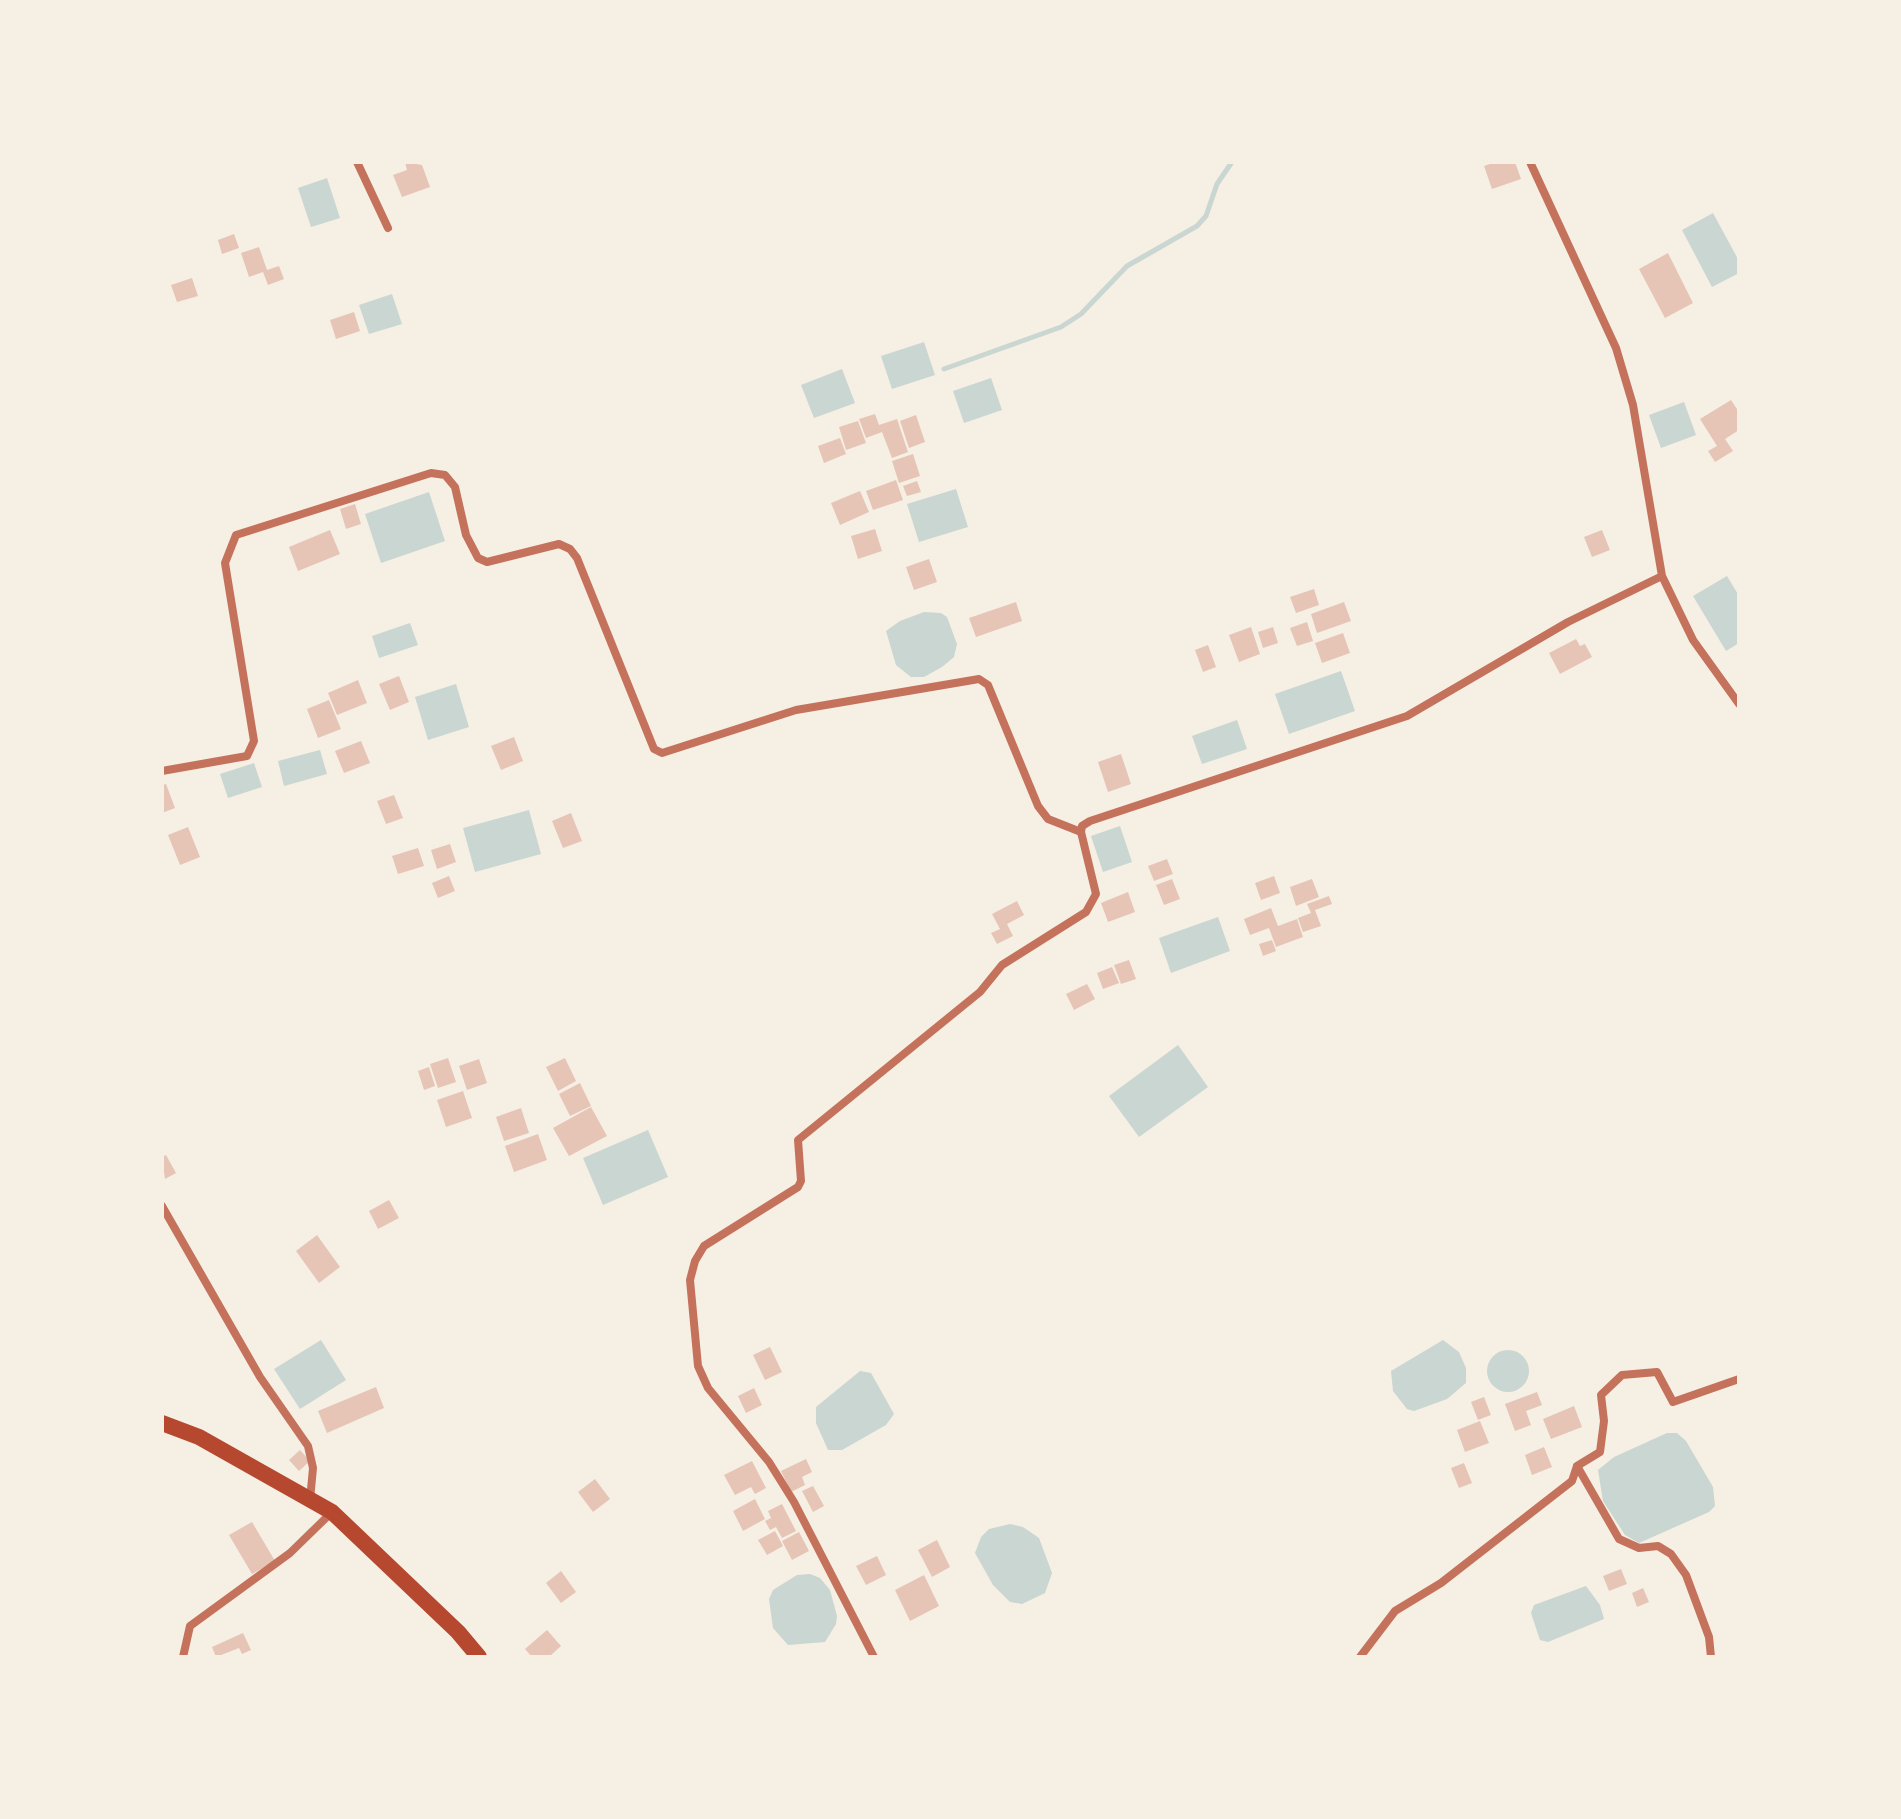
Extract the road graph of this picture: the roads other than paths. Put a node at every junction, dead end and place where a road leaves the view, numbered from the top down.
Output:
1 (357, 162) edge
2 (1530, 162) edge
3 (388, 228) dead end
4 (1662, 576) junction
5 (1739, 704) edge
6 (162, 771) edge
7 (1081, 832) junction
8 (162, 1206) edge
9 (1739, 1379) edge
10 (162, 1423) edge
11 (1577, 1466) junction
12 (310, 1501) junction
13 (332, 1512) junction
14 (183, 1657) edge
15 (479, 1657) edge
16 (874, 1657) edge
17 (1360, 1657) edge
18 (1711, 1657) edge

1 - 3 street
2 - 4 street
4 - 5 street
4 - 7 street
6 - 7 street
7 - 16 street
8 - 12 street
9 - 11 street
10 - 12 highway
11 - 17 street
11 - 18 street
12 - 13 highway
13 - 14 street
13 - 15 highway

